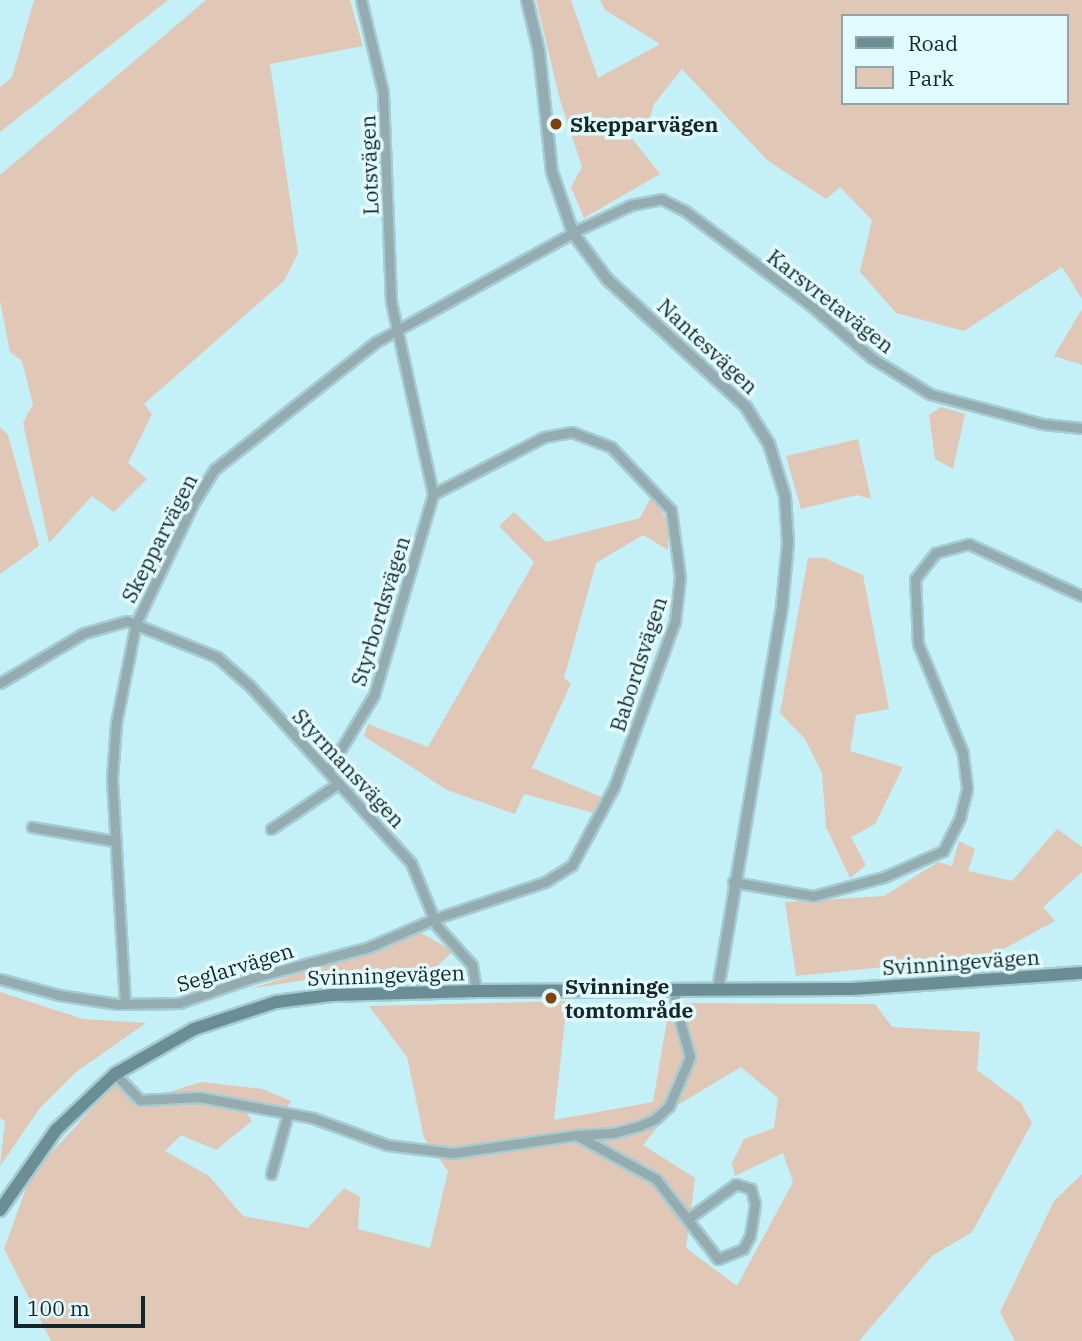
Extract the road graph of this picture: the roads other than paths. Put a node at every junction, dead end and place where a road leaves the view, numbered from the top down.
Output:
1 (361, 0) edge
2 (527, 0) edge
3 (573, 233) junction
4 (396, 331) junction
5 (1082, 428) edge
6 (433, 494) junction
7 (1082, 596) edge
8 (136, 623) junction
9 (0, 683) edge
10 (328, 770) junction
11 (339, 783) junction
12 (33, 827) dead end
13 (271, 830) dead end
14 (116, 841) junction
15 (733, 881) junction
16 (434, 919) junction
17 (1082, 973) edge
18 (0, 979) edge
19 (676, 990) junction
20 (718, 990) junction
21 (476, 991) junction
22 (125, 1004) junction
23 (115, 1074) junction
24 (288, 1114) junction
25 (576, 1135) junction
26 (271, 1174) dead end
27 (0, 1210) edge
28 (689, 1217) junction

1 - 4 street, Lotsvägen
2 - 3 street, Nantesvägen
3 - 4 street, Skepparvägen
3 - 5 street, Karsvretavägen
3 - 15 street, Nantesvägen
4 - 6 street, Lotsvägen
4 - 8 street, Skepparvägen
6 - 10 street, Styrbordsvägen
6 - 16 street, Babordsvägen
7 - 15 street
8 - 9 street
8 - 10 street, Styrmansvägen
8 - 14 street, Skepparvägen
10 - 11 street, Styrmansvägen
11 - 13 street
11 - 16 street, Styrmansvägen
12 - 14 street
14 - 22 street, Skepparvägen
15 - 20 street, Nantesvägen
16 - 21 street, Styrmansvägen
16 - 22 street, Seglarvägen
17 - 20 main road, Svinningevägen
18 - 22 street, Seglarvägen
19 - 20 main road, Svinningevägen
19 - 21 main road, Svinningevägen
19 - 25 street
21 - 23 main road, Svinningevägen
23 - 24 street
23 - 27 main road, Svinningevägen
24 - 25 street
24 - 26 street
25 - 28 street
28 - 28 street

